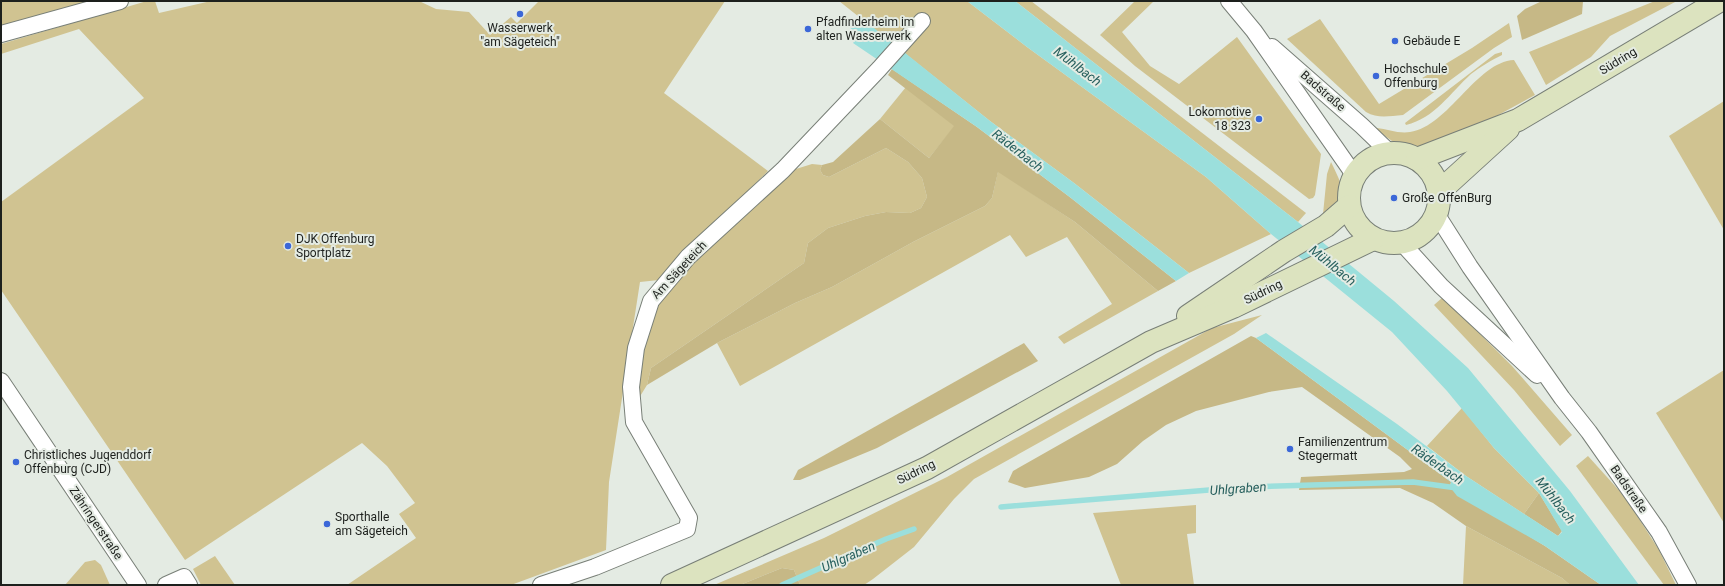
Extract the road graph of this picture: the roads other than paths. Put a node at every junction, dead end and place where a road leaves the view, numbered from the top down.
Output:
1 (120, 1) edge
2 (1229, 1) edge
3 (1719, 1) edge
4 (922, 21) dead end
5 (1254, 31) junction
6 (1, 34) edge
7 (1518, 120) junction
8 (1390, 153) junction
9 (1417, 159) junction
10 (1355, 176) junction
11 (1440, 191) junction
12 (1349, 206) junction
13 (1437, 215) junction
14 (1373, 239) junction
15 (1402, 243) junction
16 (1151, 342) junction
17 (1, 381) edge
18 (1562, 398) junction
19 (138, 585) edge
20 (166, 585) edge
21 (189, 585) edge
22 (541, 585) edge
23 (672, 585) edge
24 (1688, 585) edge

1 - 6 street
2 - 5 street, Badstraße
3 - 7 street, Südring
4 - 22 street, Am Sägeteich
5 - 8 street, Badstraße
5 - 10 street, Badstraße
7 - 9 street, Südring
7 - 11 street, Südring
8 - 9 street
8 - 10 street
9 - 11 street
10 - 12 street
11 - 13 street
12 - 14 street
12 - 16 street, Südring
13 - 15 street
13 - 18 street, Badstraße
14 - 15 street
14 - 16 street, Südring
15 - 18 street, Badstraße
16 - 23 street, Südring
17 - 19 street, Zähringerstraße
18 - 24 street, Badstraße
20 - 21 street

